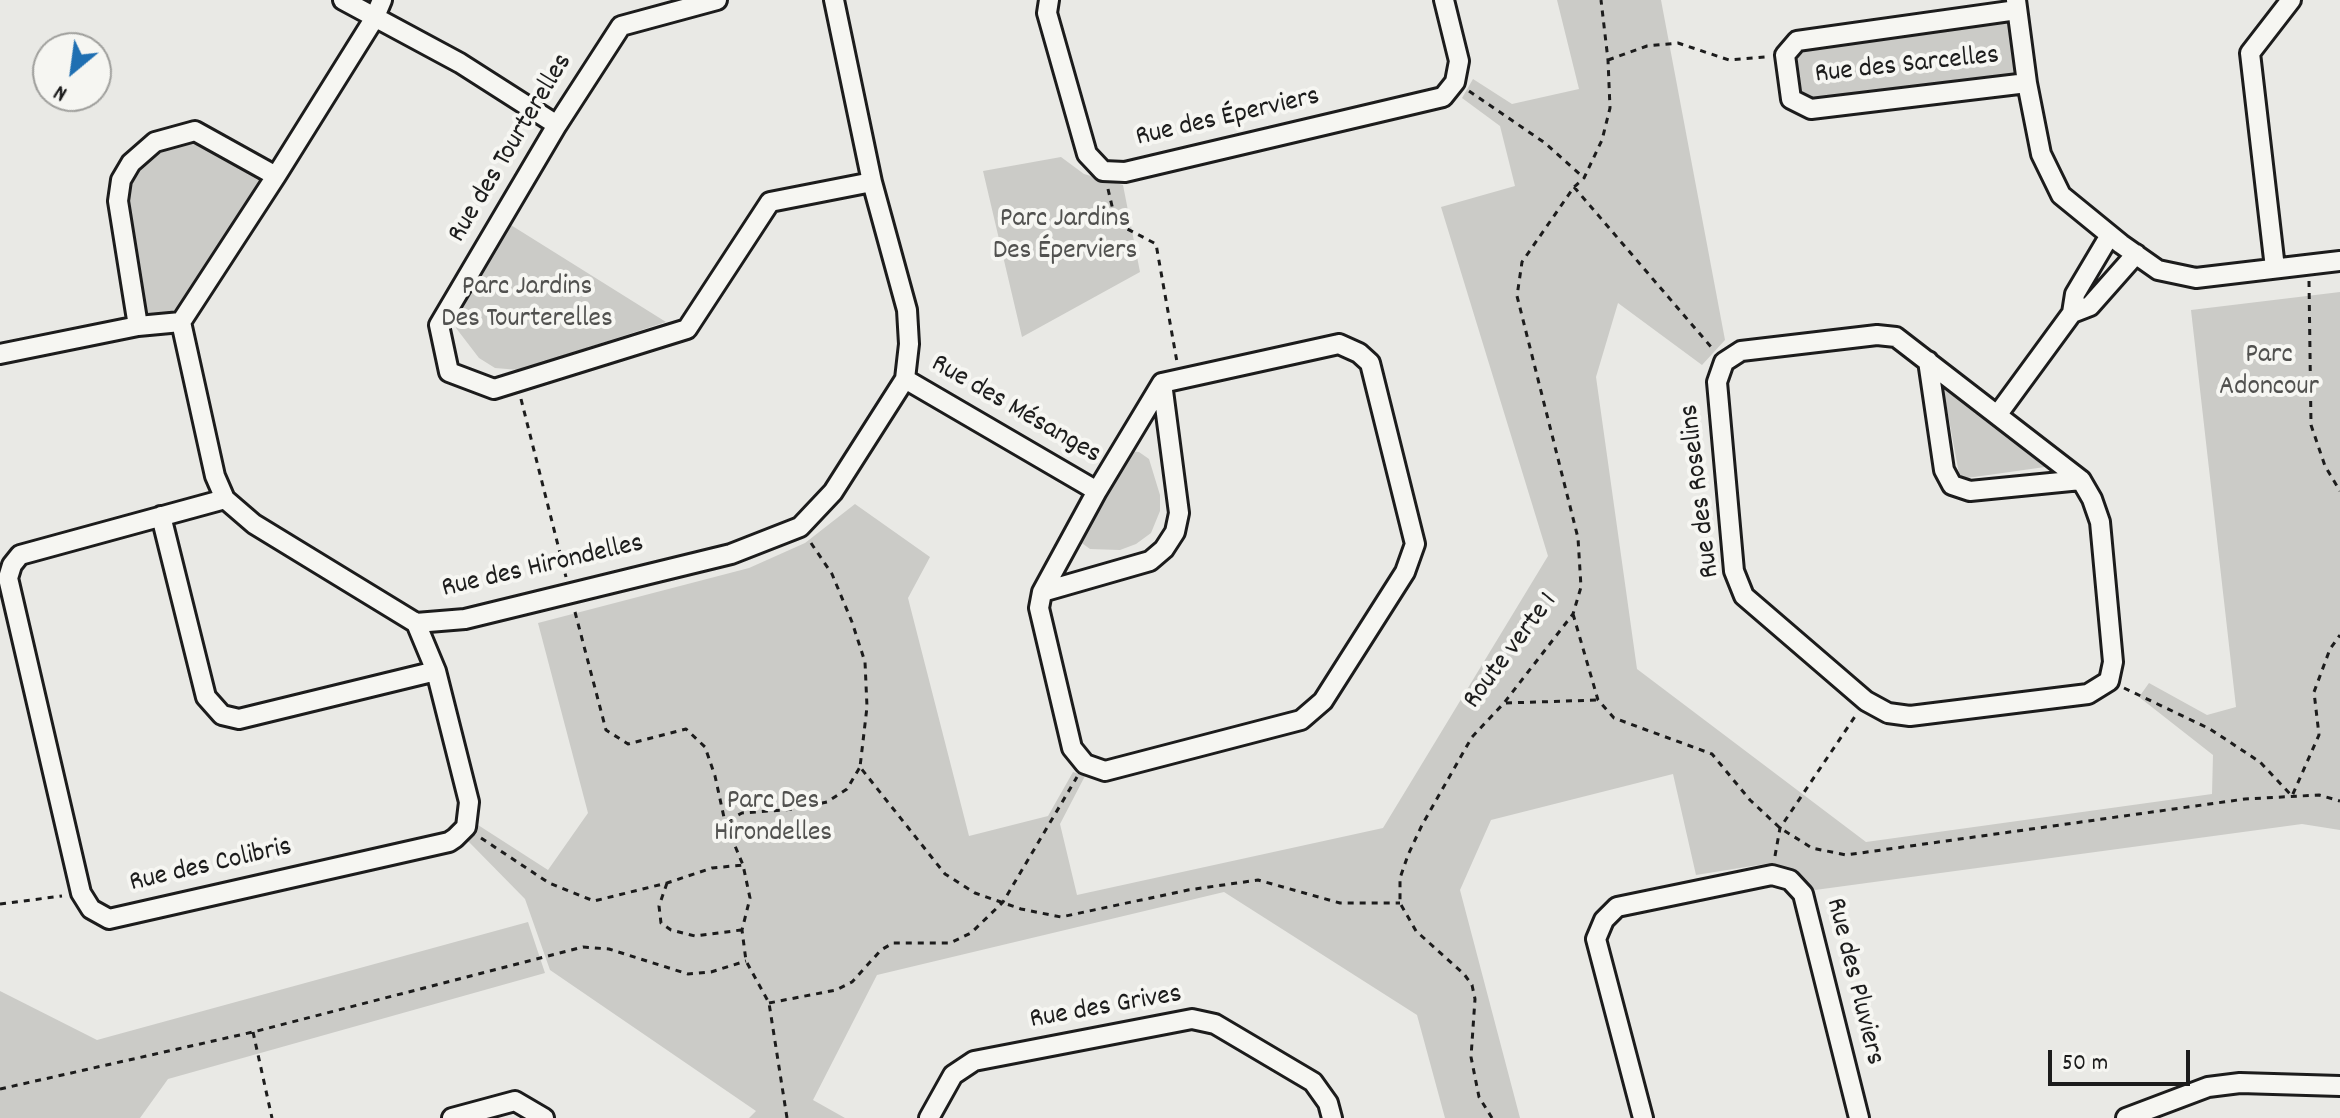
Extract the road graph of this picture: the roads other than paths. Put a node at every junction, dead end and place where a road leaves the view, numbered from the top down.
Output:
1 (343, 0) edge
2 (382, 0) edge
3 (834, 0) edge
4 (1049, 0) edge
5 (1444, 0) edge
6 (2291, 0) edge
7 (707, 1) edge
8 (2016, 5) edge
9 (374, 19) junction
10 (2027, 83) junction
11 (557, 125) junction
12 (276, 176) junction
13 (872, 182) junction
14 (2110, 235) junction
15 (2136, 254) junction
16 (2340, 261) edge
17 (2275, 268) junction
18 (2072, 313) junction
19 (181, 322) junction
20 (138, 326) junction
21 (0, 354) edge
22 (1928, 361) junction
23 (905, 379) junction
24 (1171, 380) junction
25 (1998, 414) junction
26 (2081, 480) junction
27 (1097, 491) junction
28 (225, 499) junction
29 (161, 516) junction
30 (1042, 592) junction
31 (416, 623) junction
32 (436, 671) junction
33 (2340, 1086) edge
34 (452, 1118) edge
35 (544, 1118) edge
36 (929, 1118) edge
37 (1332, 1118) edge
38 (1643, 1118) edge
39 (1859, 1118) edge
40 (2126, 1118) edge

1 - 9 street
2 - 9 street
3 - 13 street, Rue des Hirondelles
4 - 5 street, Rue des Éperviers
6 - 17 street
7 - 11 street, Rue des Tourterelles
8 - 10 street
8 - 10 street, Rue des Sarcelles
9 - 11 street
9 - 12 street
10 - 14 street
11 - 13 street, Rue des Tourterelles
12 - 19 street
12 - 20 street
13 - 23 street, Rue des Hirondelles
14 - 15 street
14 - 18 street
15 - 17 street
15 - 18 street
16 - 17 street
18 - 25 street
19 - 20 street
19 - 28 street
20 - 21 street
22 - 25 street
22 - 26 street
22 - 26 street, Rue des Roselins
23 - 27 street, Rue des Mésanges
23 - 31 street, Rue des Hirondelles
24 - 27 street, Rue des Mésanges
24 - 30 street
24 - 30 street
25 - 26 street
27 - 30 street, Rue des Mésanges
28 - 29 street
28 - 31 street, Rue des Hirondelles
29 - 32 street
29 - 32 street, Rue des Colibris
31 - 32 street
33 - 40 street
34 - 35 street
36 - 37 street, Rue des Grives
38 - 39 street, Rue des Pluviers

